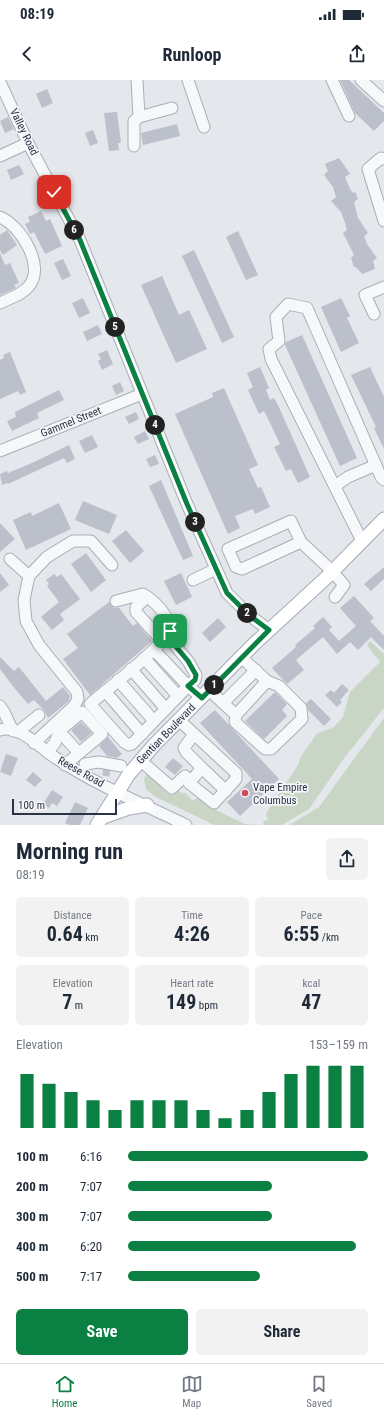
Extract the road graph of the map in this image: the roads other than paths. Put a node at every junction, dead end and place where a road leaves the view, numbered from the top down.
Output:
1 (137, 80) edge
2 (188, 80) edge
3 (332, 80) edge
4 (361, 80) edge
5 (0, 82) edge
6 (384, 101) edge
7 (172, 108) dead end
8 (139, 116) junction
9 (349, 116) dead end
10 (204, 127) dead end
11 (28, 143) junction
12 (134, 146) dead end
13 (0, 156) edge
14 (384, 159) edge
15 (0, 216) edge
16 (384, 221) edge
17 (384, 287) edge
18 (0, 303) edge
19 (374, 314) dead end
20 (142, 394) junction
21 (0, 451) edge
22 (376, 465) junction
23 (384, 480) edge
24 (334, 486) junction
25 (384, 519) edge
26 (362, 541) junction
27 (301, 542) junction
28 (228, 549) junction
29 (211, 557) junction
30 (10, 559) dead end
31 (112, 565) dead end
32 (216, 569) junction
33 (332, 571) junction
34 (29, 576) junction
35 (193, 580) dead end
36 (147, 597) junction
37 (335, 597) dead end
38 (116, 601) dead end
39 (269, 630) junction
40 (161, 642) junction
41 (144, 658) junction
42 (241, 658) junction
43 (131, 669) junction
44 (256, 670) junction
45 (118, 680) junction
46 (267, 681) junction
47 (188, 686) junction
48 (105, 691) junction
49 (205, 694) junction
50 (178, 696) junction
51 (222, 703) junction
52 (0, 706) edge
53 (166, 709) junction
54 (39, 715) dead end
55 (236, 715) junction
56 (179, 720) junction
57 (154, 721) junction
58 (0, 730) edge
59 (59, 731) junction
60 (15, 732) junction
61 (142, 734) junction
62 (194, 734) junction
63 (34, 743) junction
64 (46, 752) junction
65 (79, 753) junction
66 (140, 760) junction
67 (65, 765) junction
68 (202, 768) junction
69 (83, 769) junction
70 (111, 769) junction
71 (189, 780) junction
72 (117, 791) junction
73 (226, 791) junction
74 (147, 805) junction
75 (99, 822) edge
76 (186, 825) edge

1 - 8 street
2 - 10 street
3 - 9 street
4 - 6 street
5 - 11 street, Valley Road
7 - 8 street
8 - 12 street
11 - 13 street
11 - 20 street, Valley Road
14 - 16 street
15 - 18 street
17 - 19 street
20 - 21 street, Gammel Street
20 - 29 street, Valley Road
22 - 23 street
22 - 24 street
22 - 24 street
24 - 26 street
25 - 26 main road, Gentian Boulevard
26 - 33 main road, Gentian Boulevard
27 - 28 street
27 - 28 street
27 - 33 street
28 - 29 street
29 - 32 street, Valley Road
30 - 34 street
31 - 34 street
32 - 35 street
32 - 39 street, Valley Road
33 - 37 street
33 - 39 main road, Gentian Boulevard
34 - 63 street
36 - 38 street
36 - 40 street
36 - 40 street
39 - 42 main road, Gentian Boulevard
40 - 41 street
40 - 47 street
40 - 47 street
41 - 43 street
41 - 50 street
42 - 44 street
42 - 49 main road, Gentian Boulevard
43 - 45 street
43 - 53 street
44 - 46 street
44 - 51 street
45 - 48 street
45 - 57 street
46 - 55 street
46 - 55 street
47 - 49 street
47 - 50 street
48 - 61 street
48 - 61 street
49 - 51 street
49 - 56 main road, Gentian Boulevard
50 - 53 street
51 - 55 street
52 - 60 street
53 - 57 street
54 - 60 street
56 - 62 street
56 - 66 main road, Gentian Boulevard
57 - 61 street
58 - 60 street
59 - 64 street
59 - 65 street
59 - 65 street
60 - 63 street, Reese Road
62 - 68 street
62 - 73 street
63 - 64 street, Reese Road
64 - 67 street, Reese Road
65 - 67 street
66 - 70 main road, Gentian Boulevard
66 - 71 street
67 - 69 street, Reese Road
68 - 71 street
68 - 73 street
69 - 70 street
69 - 70 street
69 - 72 street, Reese Road
70 - 72 main road, Gentian Boulevard
71 - 73 street
72 - 74 street, Reese Road
72 - 75 main road, Gentian Boulevard
74 - 75 main road
74 - 76 street, Reese Road

